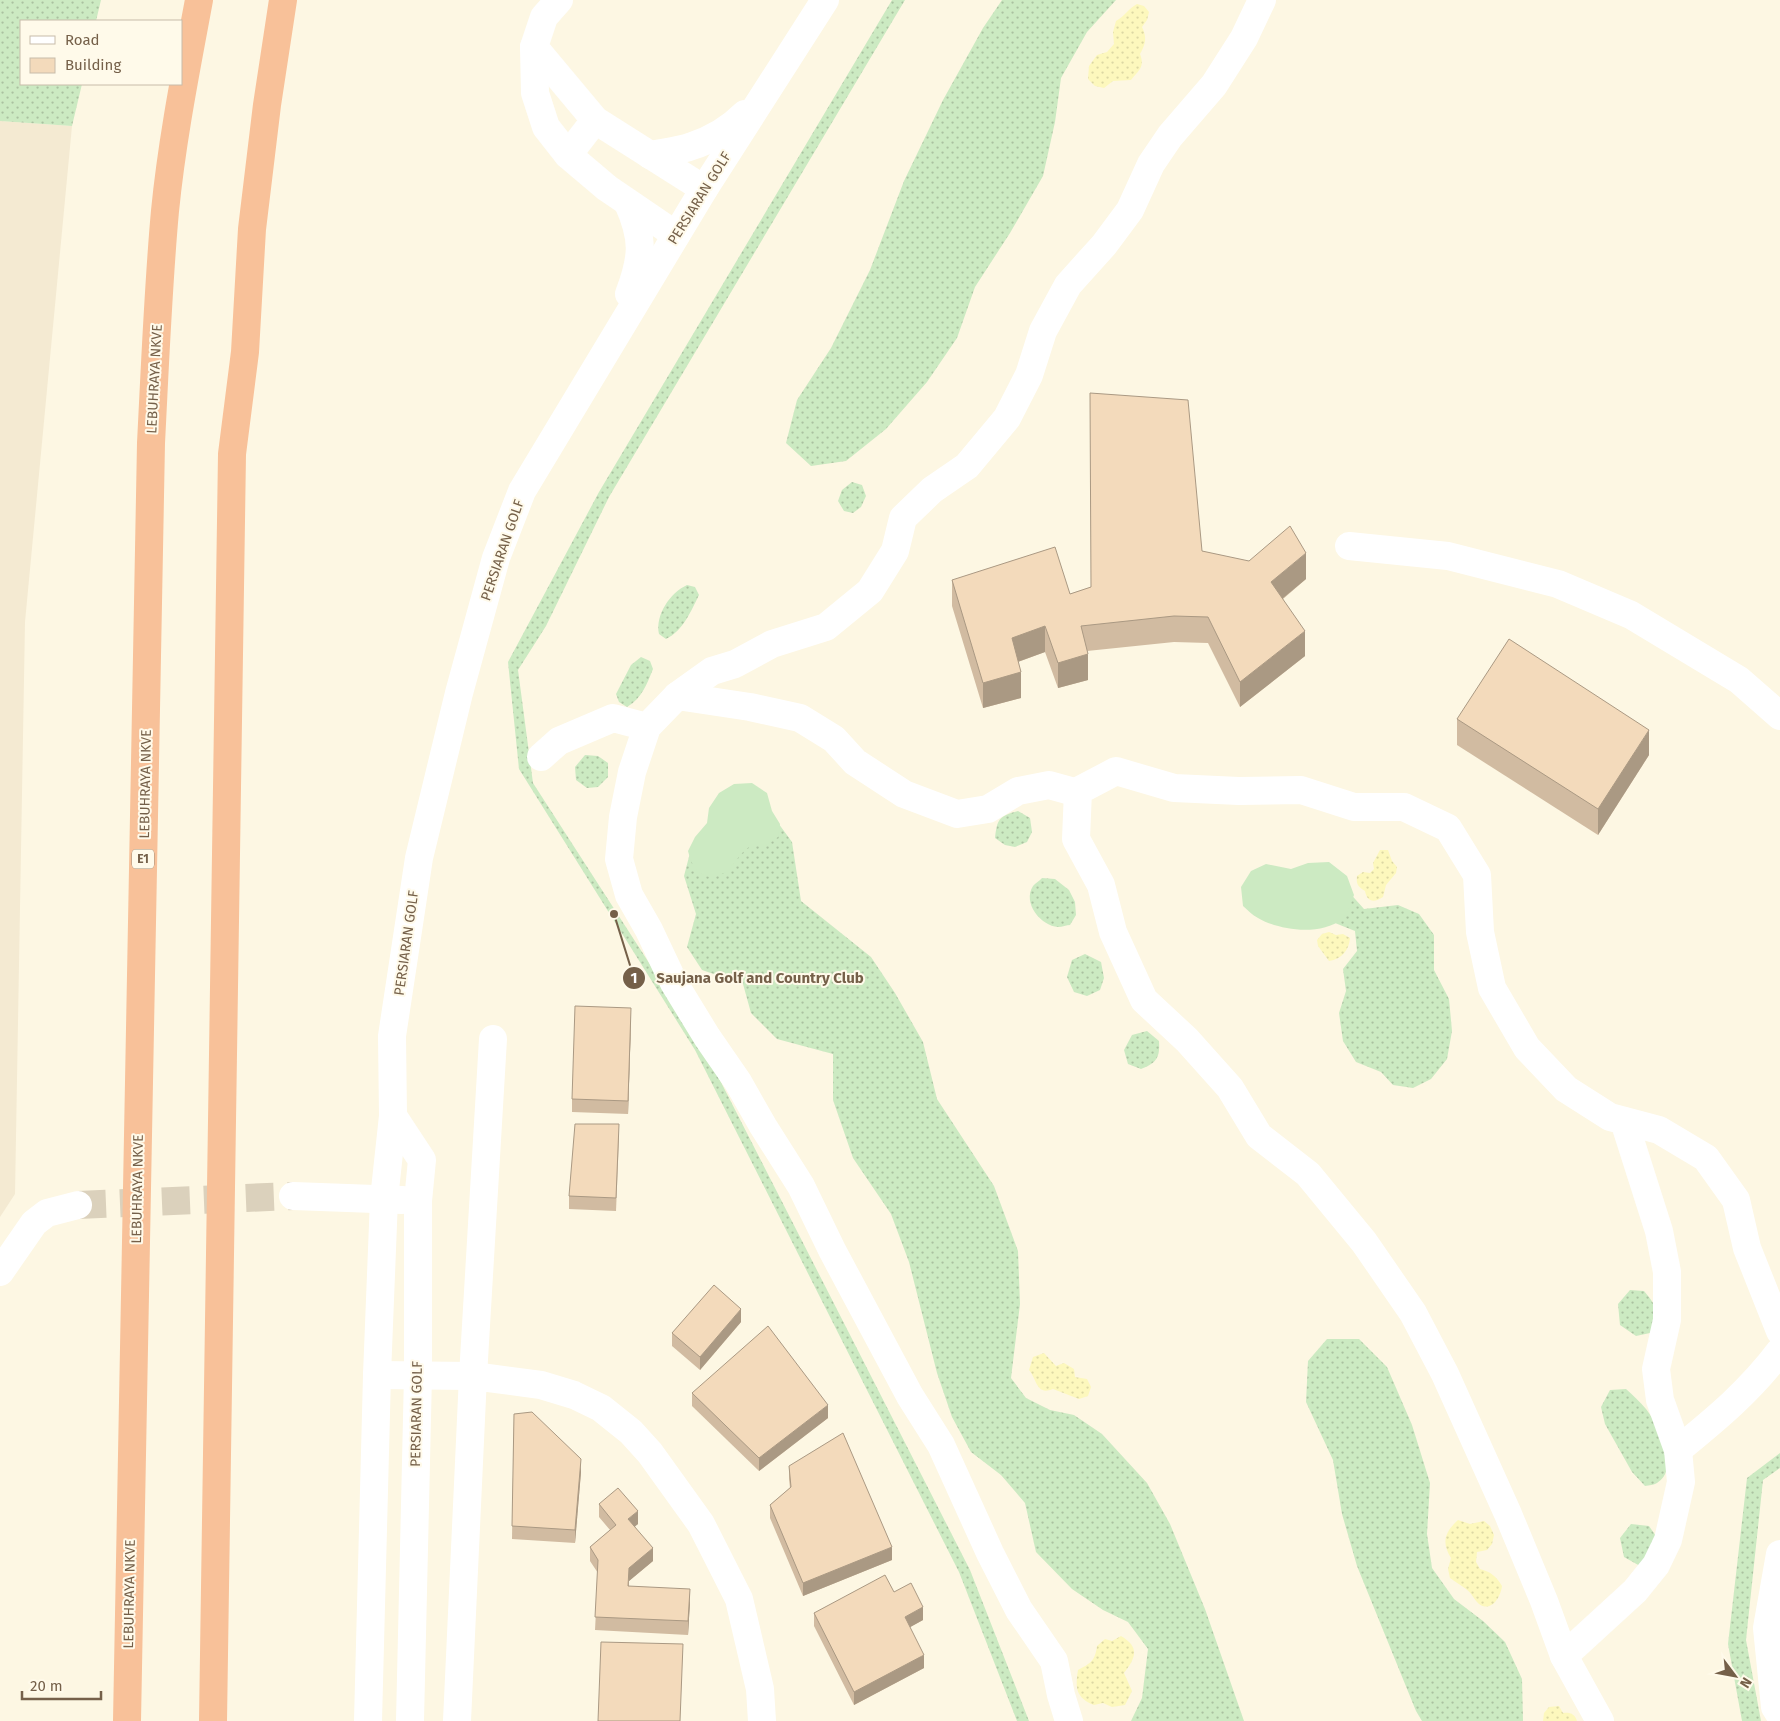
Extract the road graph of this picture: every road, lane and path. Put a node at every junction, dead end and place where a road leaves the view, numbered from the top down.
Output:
1 (199, 0) edge
2 (283, 0) edge
3 (559, 0) edge
4 (824, 0) edge
5 (1262, 0) edge
6 (534, 46) junction
7 (762, 98) junction
8 (595, 120) junction
9 (568, 155) junction
10 (650, 155) junction
11 (704, 189) junction
12 (628, 203) junction
13 (676, 235) junction
14 (608, 349) junction
15 (1349, 546) dead end
16 (677, 696) junction
17 (1780, 716) edge
18 (647, 727) junction
19 (541, 757) dead end
20 (1078, 793) junction
21 (494, 1039) dead end
22 (393, 1116) junction
23 (1624, 1121) junction
24 (293, 1196) tunnel mouth
25 (384, 1200) junction
26 (418, 1201) junction
27 (78, 1205) tunnel mouth
28 (0, 1272) edge
29 (1780, 1331) edge
30 (1780, 1351) edge
31 (376, 1375) junction
32 (418, 1375) junction
33 (474, 1376) junction
34 (1678, 1450) junction
35 (1780, 1554) edge
36 (1564, 1656) junction
37 (1780, 1715) edge
38 (127, 1721) edge
39 (213, 1721) edge
40 (368, 1721) edge
41 (410, 1721) edge
42 (457, 1721) edge
43 (762, 1721) edge
44 (1069, 1721) edge
45 (1600, 1721) edge

1 - 38 highway, LEBUHRAYA NKVE / E1
2 - 39 highway
3 - 6 street
4 - 7 street, PERSIARAN GOLF
5 - 16 street
6 - 8 street
6 - 9 street
7 - 10 street
7 - 11 street, PERSIARAN GOLF
8 - 9 street
8 - 10 street
9 - 12 street
10 - 11 street
11 - 13 street, PERSIARAN GOLF
12 - 13 street
12 - 14 street
13 - 14 street, PERSIARAN GOLF
14 - 22 street, PERSIARAN GOLF
15 - 17 street
16 - 18 street
16 - 20 street
18 - 19 street
18 - 44 street
20 - 23 street
20 - 36 street
21 - 33 street
22 - 25 street, PERSIARAN GOLF
22 - 26 street, PERSIARAN GOLF
23 - 29 street
23 - 34 street
24 - 25 street
25 - 26 street
25 - 31 street, PERSIARAN GOLF
26 - 32 street, PERSIARAN GOLF
27 - 28 street
30 - 34 street
31 - 32 street
31 - 40 street, PERSIARAN GOLF
32 - 33 street
32 - 41 street, PERSIARAN GOLF
33 - 42 street
33 - 43 street
34 - 36 street
35 - 37 street
36 - 45 street

